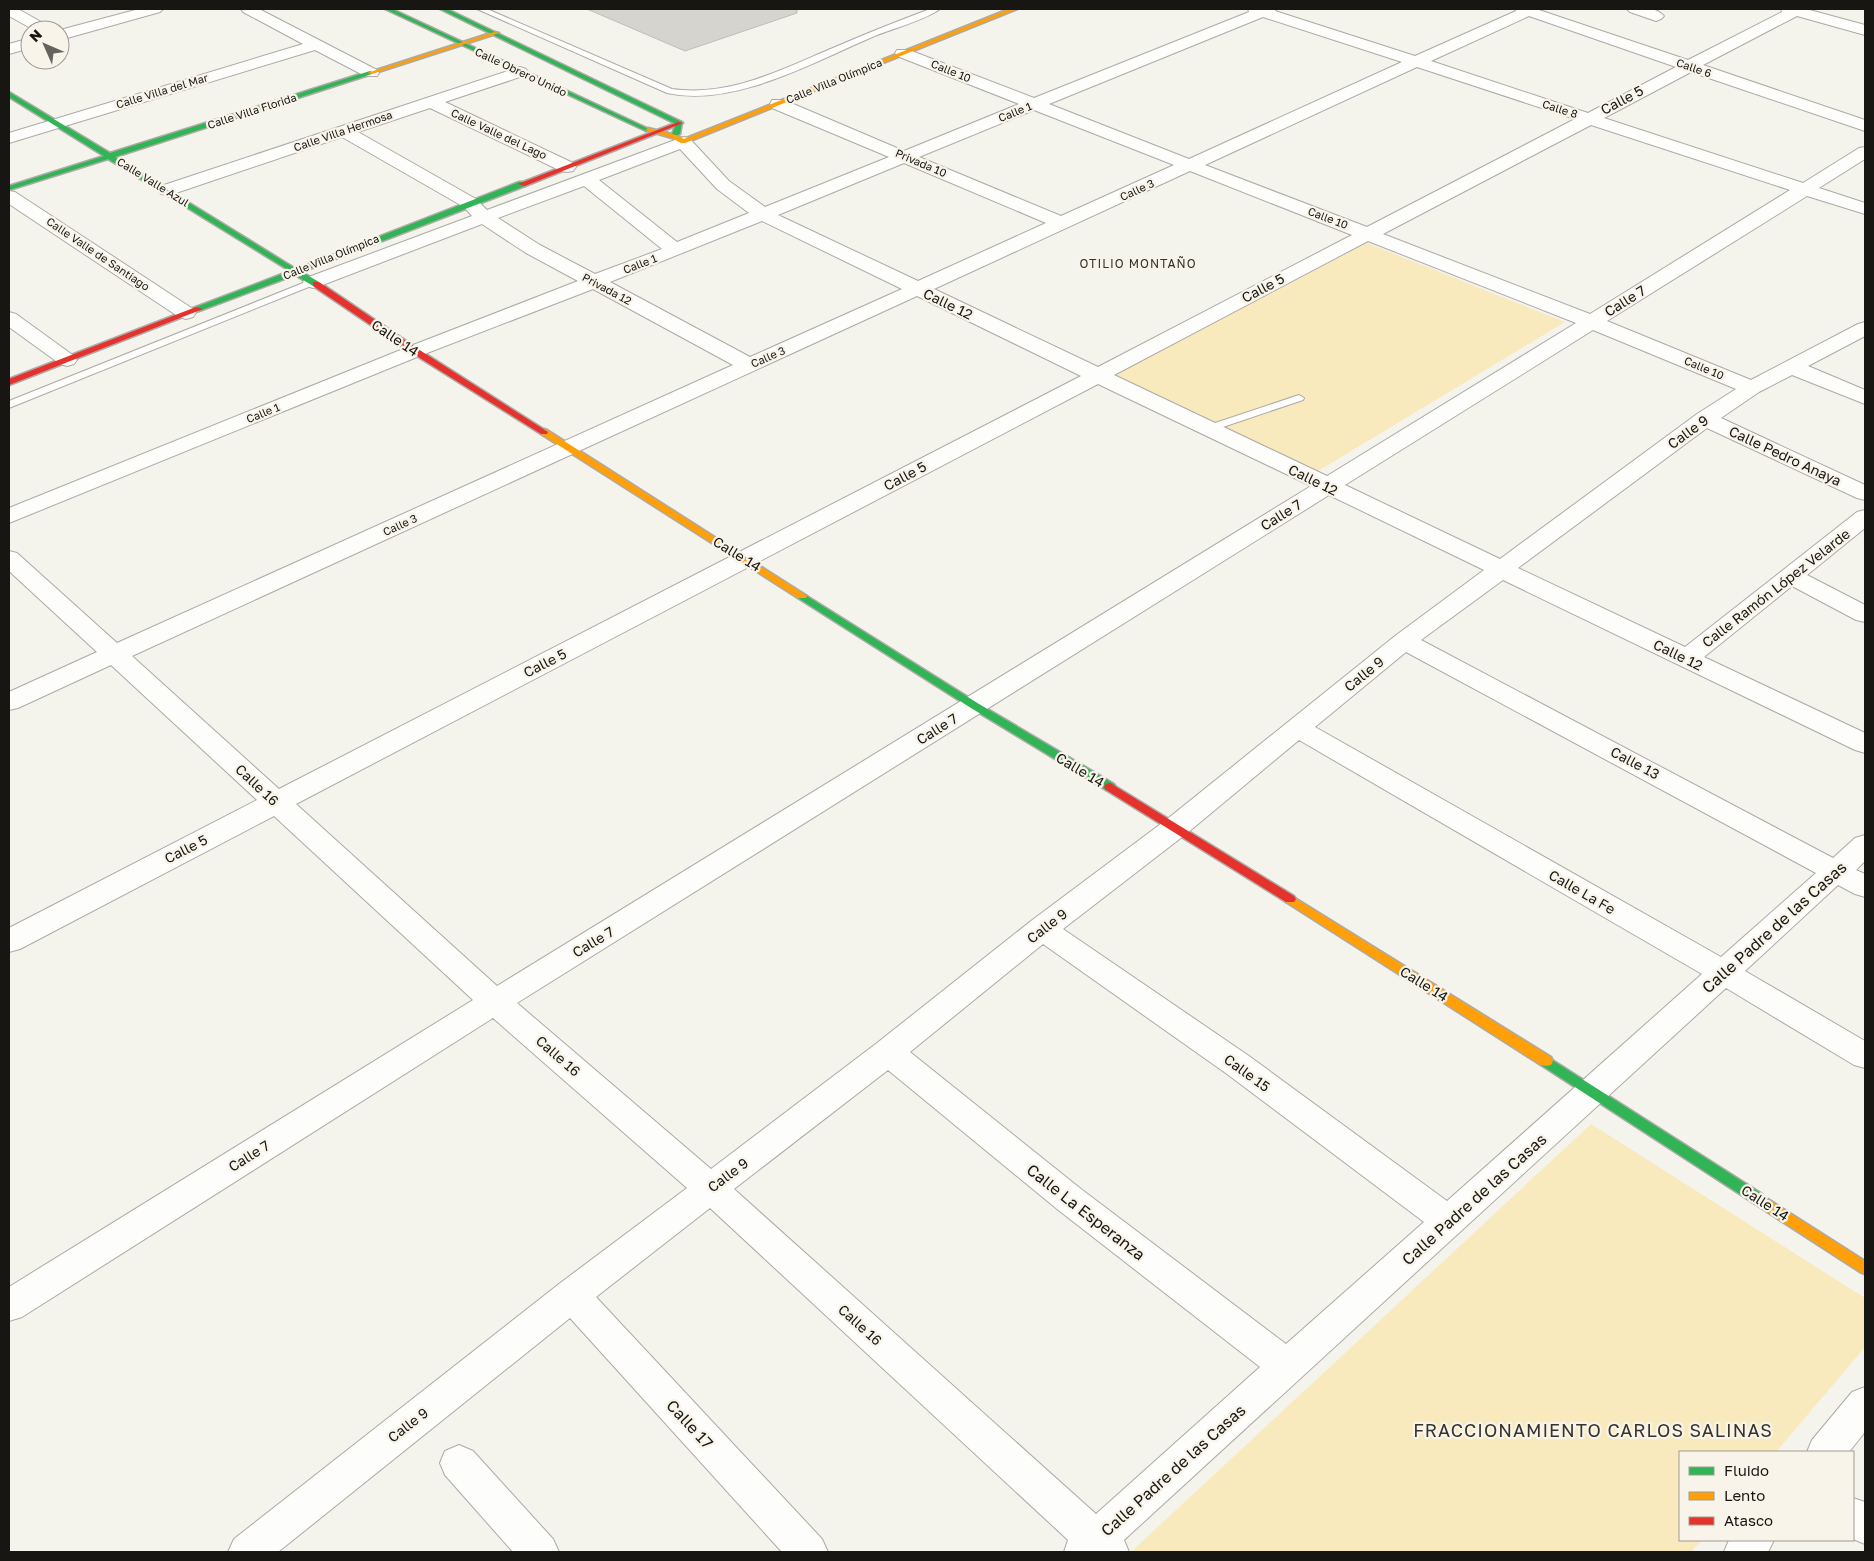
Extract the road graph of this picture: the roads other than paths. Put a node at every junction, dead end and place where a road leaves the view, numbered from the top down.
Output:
1 (155, 9) edge
2 (248, 9) edge
3 (388, 9) edge
4 (443, 9) edge
5 (481, 9) edge
6 (936, 9) edge
7 (1014, 9) edge
8 (1635, 9) edge
9 (1794, 9) edge
10 (15, 10) edge
11 (1262, 10) edge
12 (1525, 10) edge
13 (1656, 16) dead end
14 (30, 20) edge
15 (1865, 30) edge
16 (70, 32) edge
17 (496, 33) junction
18 (316, 44) junction
19 (462, 44) junction
20 (903, 53) junction
21 (1416, 62) junction
22 (1688, 66) junction
23 (520, 72) junction
24 (371, 73) junction
25 (9, 94) edge
26 (431, 102) junction
27 (778, 104) junction
28 (1034, 104) junction
29 (1588, 118) junction
30 (56, 123) junction
31 (680, 123) junction
32 (1865, 126) edge
33 (344, 131) junction
34 (654, 133) junction
35 (9, 138) edge
36 (679, 139) junction
37 (1865, 152) edge
38 (111, 156) junction
39 (906, 157) junction
40 (1190, 165) junction
41 (567, 167) junction
42 (586, 178) junction
43 (9, 188) edge
44 (1805, 189) junction
45 (167, 190) junction
46 (9, 196) edge
47 (1865, 209) edge
48 (476, 210) junction
49 (762, 214) junction
50 (1063, 224) junction
51 (1367, 234) junction
52 (675, 250) junction
53 (296, 271) junction
54 (313, 282) junction
55 (594, 282) junction
56 (918, 290) junction
57 (186, 313) junction
58 (9, 318) edge
59 (1592, 322) junction
60 (1865, 328) edge
61 (415, 351) junction
62 (67, 360) junction
63 (750, 365) junction
64 (1794, 368) junction
65 (1095, 375) junction
66 (9, 382) edge
67 (1752, 388) junction
68 (1299, 398) dead end
69 (1865, 398) edge
70 (9, 405) edge
71 (1705, 419) junction
72 (1207, 429) junction
73 (569, 448) junction
74 (1326, 486) junction
75 (1865, 493) edge
76 (9, 516) edge
77 (1865, 517) edge
78 (9, 558) edge
79 (746, 559) junction
80 (1500, 569) junction
81 (1790, 576) junction
82 (1865, 615) edge
83 (1404, 641) junction
84 (116, 654) junction
85 (1687, 658) junction
86 (9, 702) edge
87 (975, 706) junction
88 (1298, 729) junction
89 (1865, 744) edge
90 (276, 803) junction
91 (1176, 827) junction
92 (1865, 845) edge
93 (1836, 871) junction
94 (1865, 887) edge
95 (1042, 929) junction
96 (9, 940) edge
97 (1724, 973) junction
98 (495, 1002) junction
99 (888, 1052) junction
100 (1865, 1056) edge
101 (1592, 1092) junction
102 (710, 1188) junction
103 (1449, 1221) junction
104 (1865, 1268) edge
105 (572, 1295) junction
106 (9, 1306) edge
107 (1288, 1367) junction
108 (1865, 1404) edge
109 (1827, 1451) edge
110 (459, 1464) dead end
111 (1854, 1517) edge
112 (1865, 1525) edge
113 (1753, 1541) edge
114 (1095, 1548) edge
115 (248, 1552) edge
116 (539, 1552) edge
117 (808, 1552) edge
118 (1744, 1552) edge

1 - 16 street
2 - 18 street
3 - 19 street, Calle Obrero Unido
4 - 17 street, Calle Obrero Unido
5 - 6 lane
7 - 20 street, Calle Villa Olímpica
8 - 13 street
9 - 15 street
9 - 22 street, Calle 5
10 - 14 street
11 - 21 street, Calle 8
11 - 28 street, Calle 1
12 - 21 street, Calle 3
12 - 22 street, Calle 6
17 - 19 street, Calle Villa Florida
17 - 31 street, Calle Obrero Unido
18 - 24 street
18 - 30 street, Calle Villa del Mar
19 - 23 street, Calle Obrero Unido
19 - 24 street, Calle Villa Florida
20 - 27 street, Calle Villa Olímpica
20 - 28 street, Calle 10
21 - 29 street, Calle 8
21 - 40 street, Calle 3
22 - 29 street, Calle 5
22 - 32 street, Calle 6
23 - 26 street, Calle Villa Hermosa
23 - 34 street, Calle Obrero Unido
24 - 38 street, Calle Villa Florida
25 - 30 street, Calle Valle Azul
26 - 33 street, Calle Villa Hermosa
26 - 41 street, Calle Valle del Lago
27 - 36 street, Calle Villa Olímpica
27 - 39 street, Privada 10
28 - 39 street, Calle 1
28 - 40 street, Calle 10
29 - 44 street, Calle 8
29 - 51 street, Calle 5
30 - 35 street, Calle Villa del Mar
30 - 38 street, Calle Valle Azul
31 - 34 street, Calle Villa Olímpica
31 - 36 street
33 - 45 street, Calle Villa Hermosa
33 - 48 street, Privada 12
34 - 36 street, Calle Villa Olímpica
34 - 41 street, Calle Villa Olímpica
36 - 42 street
36 - 49 street
37 - 44 street, Calle 7
38 - 43 street, Calle Villa Florida
38 - 45 street, Calle Valle Azul
39 - 49 street, Calle 1
39 - 50 street, Privada 10
40 - 50 street, Calle 3
40 - 51 street, Calle 10
41 - 48 street, Calle Villa Olímpica
42 - 48 street
42 - 52 street
44 - 47 street, Calle 8
44 - 59 street, Calle 7
45 - 53 street, Calle Valle Azul
46 - 57 street, Calle Valle de Santiago
48 - 53 street, Calle Villa Olímpica
48 - 54 street
48 - 55 street, Privada 12
49 - 52 street, Calle 1
49 - 56 street, Calle 12
50 - 56 street, Calle 3
51 - 59 street, Calle 10
51 - 65 street, Calle 5
52 - 55 street, Calle 1
53 - 54 street, Calle 14
53 - 57 street, Calle Villa Olímpica
54 - 61 street, Calle 14
54 - 70 lane
55 - 61 street, Calle 1
55 - 63 street, Privada 12
56 - 63 street, Calle 3
56 - 65 street, Calle 12
57 - 62 street, Calle Villa Olímpica
58 - 62 street
59 - 67 street, Calle 10
59 - 74 street, Calle 7
60 - 64 street, Calle 9
61 - 73 street, Calle 14
61 - 76 street, Calle 1
62 - 66 street, Calle Villa Olímpica
63 - 73 street, Calle 3
64 - 67 street, Calle 9
64 - 69 street
65 - 72 street, Calle 12
65 - 79 street, Calle 5
67 - 71 street, Calle 9
68 - 72 lane
71 - 75 street, Calle Pedro Anaya
71 - 80 street, Calle 9
72 - 74 street, Calle 12
73 - 79 street, Calle 14
73 - 84 street, Calle 3
74 - 80 street, Calle 12
74 - 87 street, Calle 7
77 - 81 street, Calle Ramón López Velarde
78 - 84 street, Calle 16
79 - 87 street, Calle 14
79 - 90 street, Calle 5
80 - 83 street, Calle 9
80 - 85 street, Calle 12
81 - 82 street
81 - 85 street, Calle Ramón López Velarde
83 - 88 street, Calle 9
83 - 93 street, Calle 13
84 - 86 street, Calle 3
84 - 90 street, Calle 16
85 - 89 street, Calle 12
87 - 91 street, Calle 14
87 - 98 street, Calle 7
88 - 91 street, Calle 9
88 - 97 street, Calle La Fe
90 - 96 street, Calle 5
90 - 98 street, Calle 16
91 - 95 street, Calle 9
91 - 101 street, Calle 14
92 - 93 street, Calle Padre de las Casas
93 - 94 street, Calle 13
93 - 97 street, Calle Padre de las Casas
95 - 99 street, Calle 9
95 - 103 street, Calle 15
97 - 100 street, Calle La Fe
97 - 101 street, Calle Padre de las Casas
98 - 102 street, Calle 16
98 - 106 street, Calle 7
99 - 102 street, Calle 9
99 - 107 street, Calle La Esperanza
101 - 103 street, Calle Padre de las Casas
101 - 104 street, Calle 14
102 - 105 street, Calle 9
102 - 114 street, Calle 16
103 - 107 street, Calle Padre de las Casas
105 - 115 street, Calle 9
105 - 117 street, Calle 17
107 - 114 street, Calle Padre de las Casas
108 - 109 street
110 - 116 street
111 - 112 street
113 - 118 street

